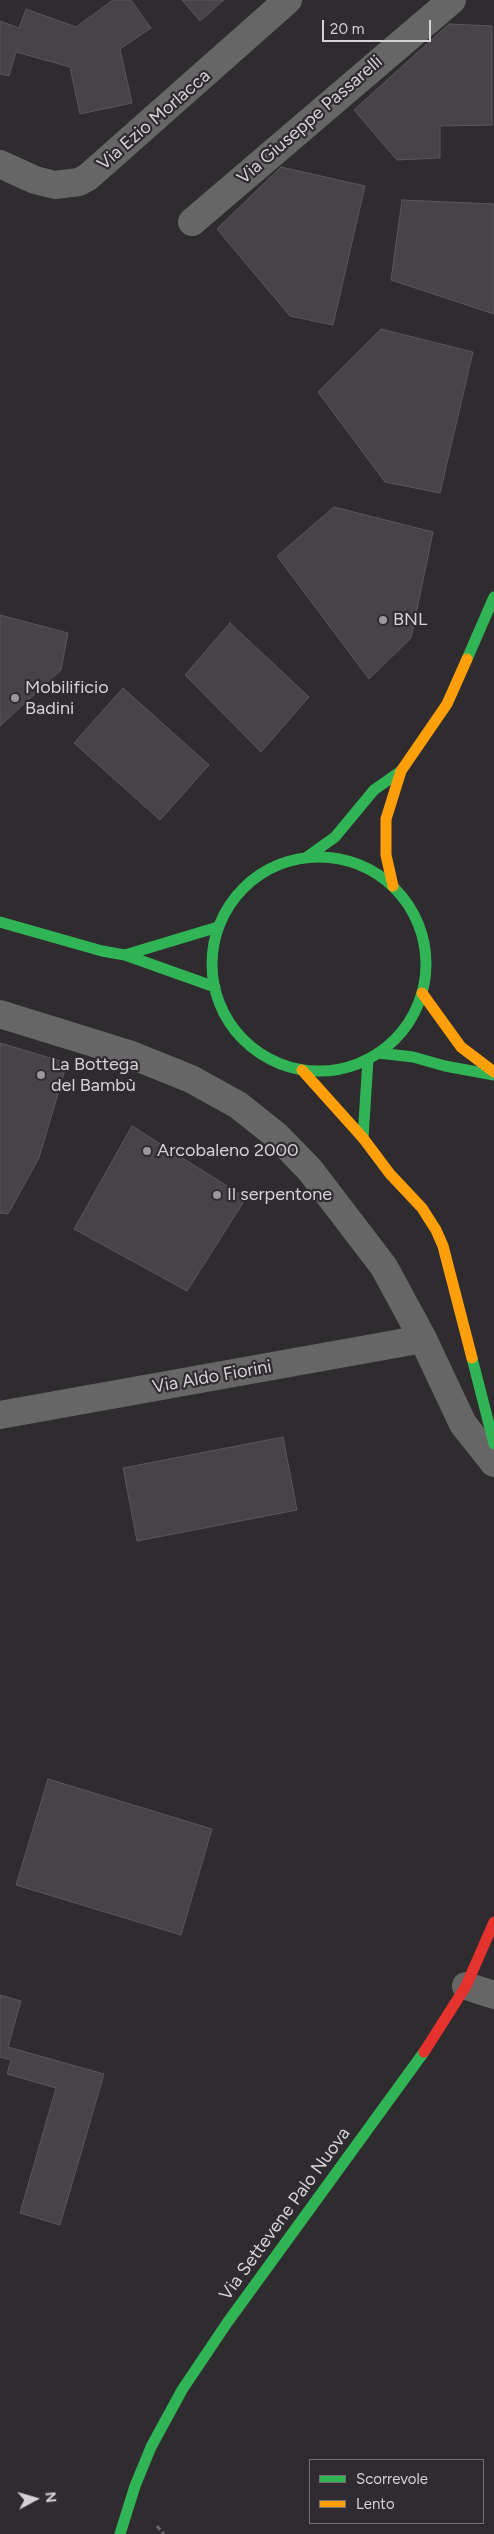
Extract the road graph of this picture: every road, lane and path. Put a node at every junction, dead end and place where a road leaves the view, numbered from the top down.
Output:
1 (288, 0) edge
2 (452, 0) edge
3 (0, 164) edge
4 (192, 222) dead end
5 (494, 597) edge
6 (401, 771) junction
7 (307, 857) junction
8 (394, 886) junction
9 (0, 922) edge
10 (218, 927) junction
11 (125, 955) junction
12 (215, 987) junction
13 (422, 993) junction
14 (0, 1014) edge
15 (373, 1056) junction
16 (302, 1070) junction
17 (494, 1073) edge
18 (363, 1138) junction
19 (424, 1340) junction
20 (0, 1415) edge
21 (494, 1444) edge
22 (494, 1463) edge
23 (494, 1922) edge
24 (466, 1986) junction
25 (494, 1995) edge
26 (120, 2534) edge

1 - 3 street, Via Ezio Morlacca
2 - 4 street, Via Giuseppe Passarelli
5 - 6 main road
6 - 7 main road
6 - 8 main road
7 - 8 main road
7 - 10 main road
8 - 13 main road
9 - 11 main road
10 - 11 main road
10 - 12 main road
11 - 12 main road
12 - 16 main road
13 - 15 main road
13 - 17 main road
14 - 19 street
15 - 16 main road
15 - 17 main road
15 - 18 main road
16 - 18 main road
18 - 21 main road
19 - 20 street, Via Aldo Fiorini
19 - 22 street
23 - 24 main road, Via Settevene Palo Nuova
24 - 25 street
24 - 26 main road, Via Settevene Palo Nuova

